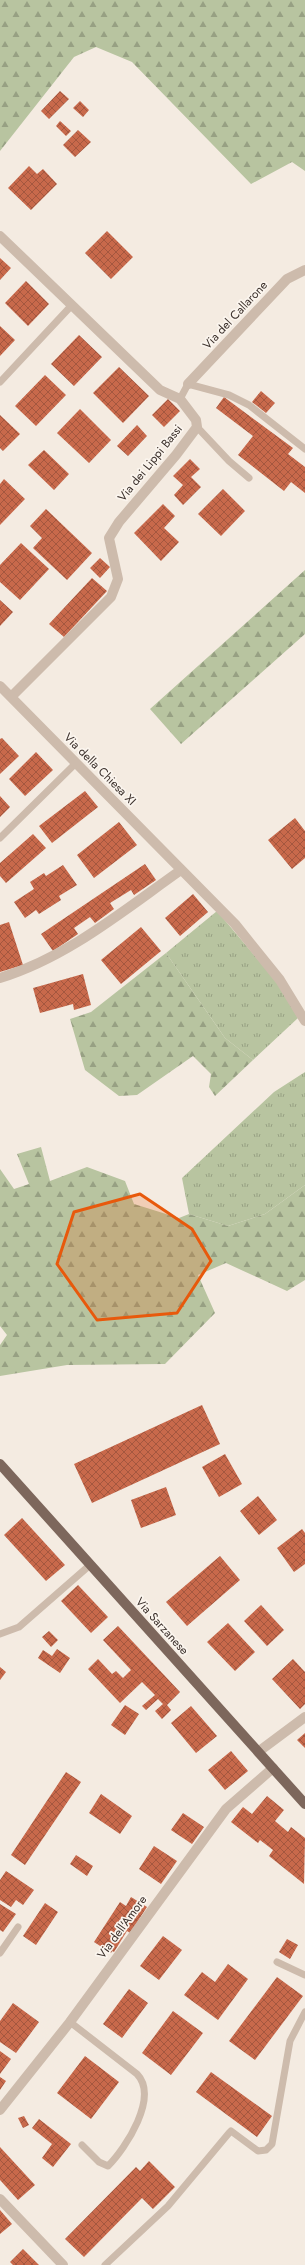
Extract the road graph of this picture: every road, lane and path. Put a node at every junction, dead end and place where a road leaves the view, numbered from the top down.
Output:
1 (0, 236) edge
2 (305, 270) edge
3 (72, 305) junction
4 (0, 382) edge
5 (188, 384) junction
6 (180, 400) junction
7 (197, 427) junction
8 (305, 450) edge
9 (249, 478) dead end
10 (0, 686) edge
11 (11, 697) junction
12 (76, 763) junction
13 (0, 838) edge
14 (181, 870) junction
15 (0, 978) edge
16 (305, 1021) edge
17 (0, 1464) edge
18 (90, 1565) junction
19 (0, 1634) edge
20 (305, 1717) edge
21 (258, 1752) junction
22 (273, 1768) junction
23 (305, 1804) edge
24 (18, 1927) dead end
25 (0, 1953) edge
26 (277, 1962) dead end
27 (305, 1975) edge
28 (305, 2012) edge
29 (70, 2022) junction
30 (0, 2110) edge
31 (82, 2145) dead end
32 (0, 2199) edge
33 (63, 2265) edge
34 (105, 2265) edge

1 - 3 street, Via dei Lippi Bassi
2 - 5 street, Via del Callarone
3 - 4 lane
3 - 6 street, Via dei Lippi Bassi
5 - 6 lane
5 - 8 lane
6 - 7 street, Via dei Lippi Bassi
7 - 9 lane
7 - 11 street, Via dei Lippi Bassi
10 - 11 street, Via della Chiesa XI
11 - 12 street, Via della Chiesa XI
12 - 13 lane
12 - 14 street, Via della Chiesa XI
14 - 15 street
14 - 16 street, Via della Chiesa XI
17 - 18 main road, Via Sarzanese
18 - 19 lane
18 - 21 main road, Via Sarzanese
20 - 21 street
21 - 22 main road, Via Sarzanese
22 - 23 main road, Via Sarzanese
22 - 29 street, Via dell'Amore
24 - 25 lane
26 - 27 lane
28 - 34 lane
29 - 30 street, Via dell'Amore
29 - 31 lane
32 - 33 street

